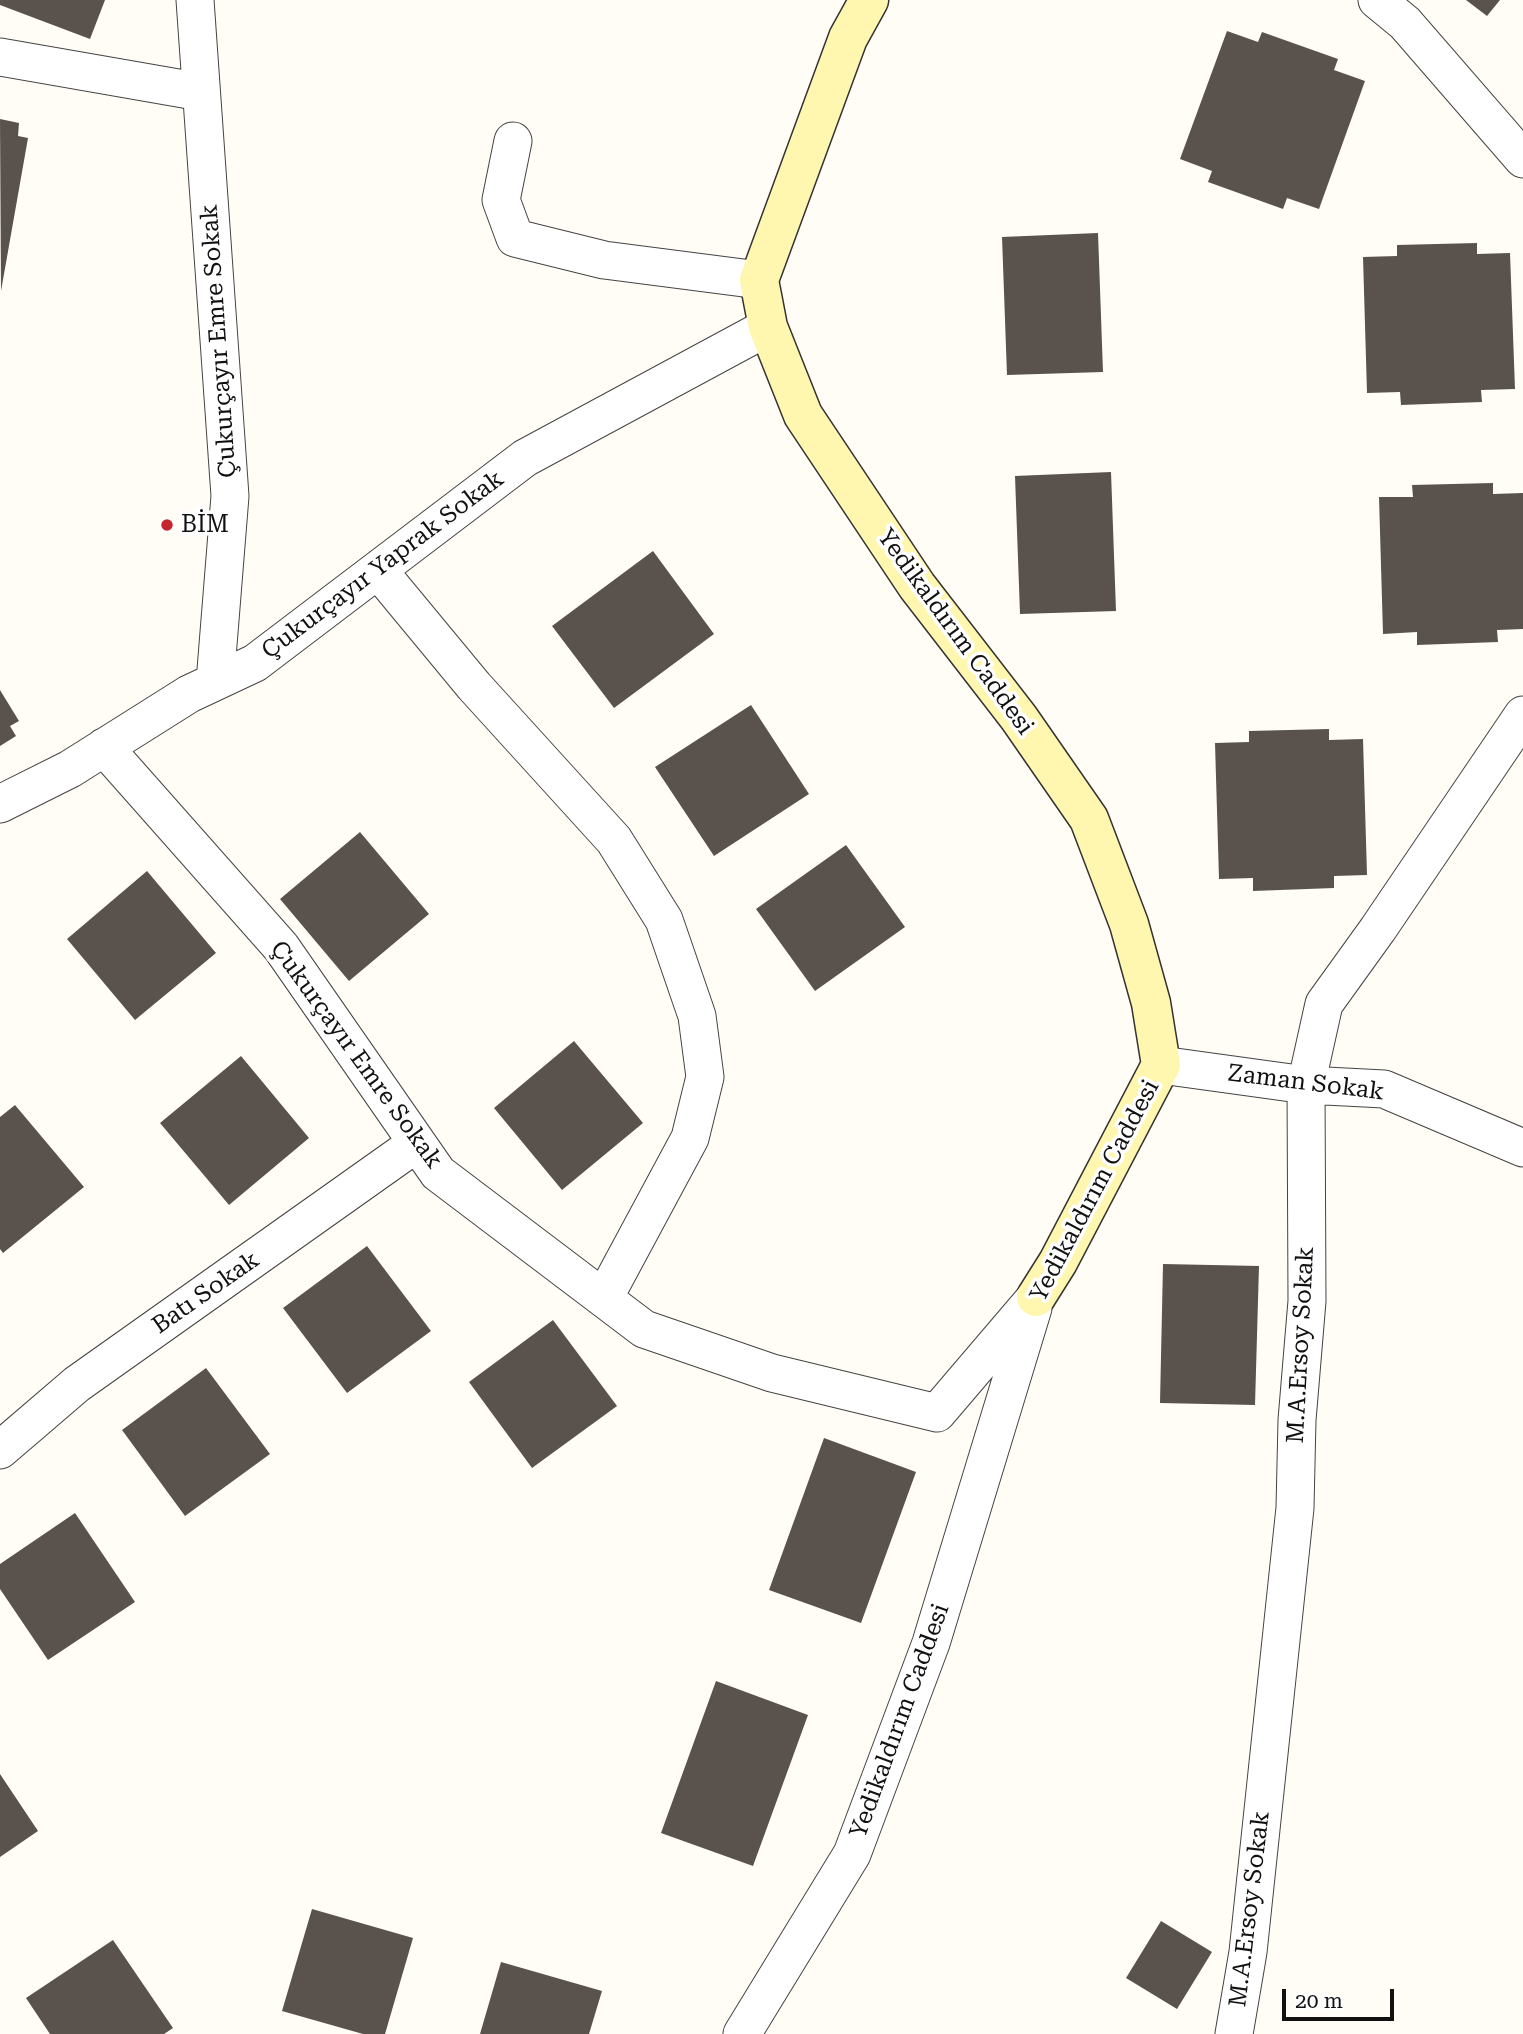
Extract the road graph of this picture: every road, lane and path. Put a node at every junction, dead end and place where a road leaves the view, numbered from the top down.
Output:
1 (195, 0) edge
2 (869, 0) edge
3 (1377, 0) edge
4 (0, 57) edge
5 (201, 92) junction
6 (513, 141) dead end
7 (1523, 159) edge
8 (759, 279) junction
9 (768, 327) junction
10 (378, 569) junction
11 (215, 681) junction
12 (1523, 715) edge
13 (104, 747) junction
14 (0, 804) edge
15 (1161, 1065) junction
16 (1306, 1085) junction
17 (417, 1143) junction
18 (1523, 1148) edge
19 (1036, 1297) junction
20 (604, 1298) junction
21 (0, 1450) edge
22 (741, 2034) edge
23 (1234, 2034) edge

1 - 5 street, Çukurçayır Emre Sokak
2 - 8 street
3 - 7 street
4 - 5 street
5 - 11 street, Çukurçayır Emre Sokak
6 - 8 street
8 - 9 street, Yedikaldırım Caddesi
9 - 10 street, Çukurçayır Yaprak Sokak
9 - 15 street, Yedikaldırım Caddesi
10 - 11 street, Çukurçayır Yaprak Sokak
10 - 20 street
11 - 13 street, Çukurçayır Yaprak Sokak
12 - 16 street, M.A.Ersoy Sokak
13 - 14 street, Çukurçayır Yaprak Sokak
13 - 17 street, Çukurçayır Emre Sokak
15 - 16 street, Zaman Sokak
15 - 19 street, Yedikaldırım Caddesi
16 - 18 street, Zaman Sokak
16 - 23 street, M.A.Ersoy Sokak
17 - 20 street, Çukurçayır Emre Sokak
17 - 21 street, Batı Sokak
19 - 20 street, Çukurçayır Emre Sokak
19 - 22 street, Yedikaldırım Caddesi

